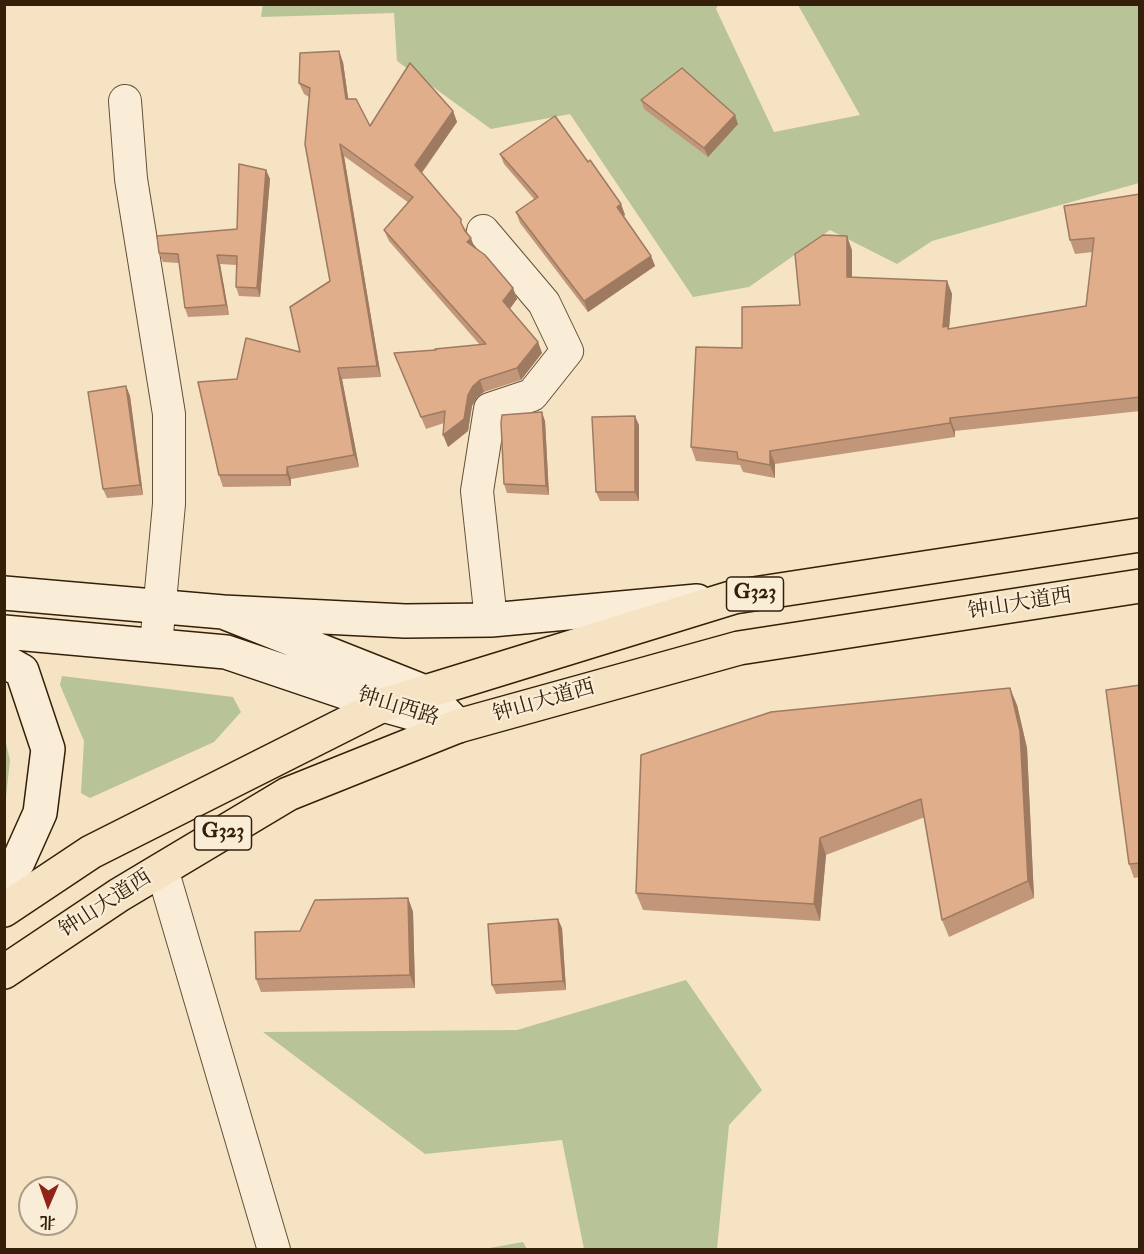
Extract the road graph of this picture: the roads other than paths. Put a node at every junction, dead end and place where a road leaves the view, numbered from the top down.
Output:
1 (124, 101) dead end
2 (483, 231) dead end
3 (1140, 535) edge
4 (1140, 586) edge
5 (4, 593) edge
6 (734, 597) junction
7 (159, 607) junction
8 (223, 612) junction
9 (491, 620) junction
10 (4, 632) edge
11 (156, 645) junction
12 (4, 661) edge
13 (425, 692) junction
14 (383, 705) junction
15 (458, 726) junction
16 (162, 869) junction
17 (4, 880) edge
18 (4, 910) edge
19 (4, 972) edge
20 (274, 1250) edge

1 - 7 street
2 - 9 street
3 - 6 highway, 钟山大道西 / G323
4 - 15 highway, 钟山大道西 / G323
5 - 7 main road, 钟山西路
6 - 9 main road
6 - 13 highway, 钟山大道西 / G323
7 - 8 main road, 钟山西路
7 - 11 street
8 - 9 main road
8 - 13 main road, 钟山西路
10 - 11 main road, 钟山西路
11 - 14 main road, 钟山西路
12 - 17 main road
13 - 14 highway, 钟山大道西 / G323
13 - 15 main road, 钟山西路
14 - 15 main road, 钟山西路
14 - 18 highway, 钟山大道西 / G323
15 - 16 highway, 钟山大道西 / G323
16 - 19 highway, 钟山大道西 / G323
16 - 20 street

